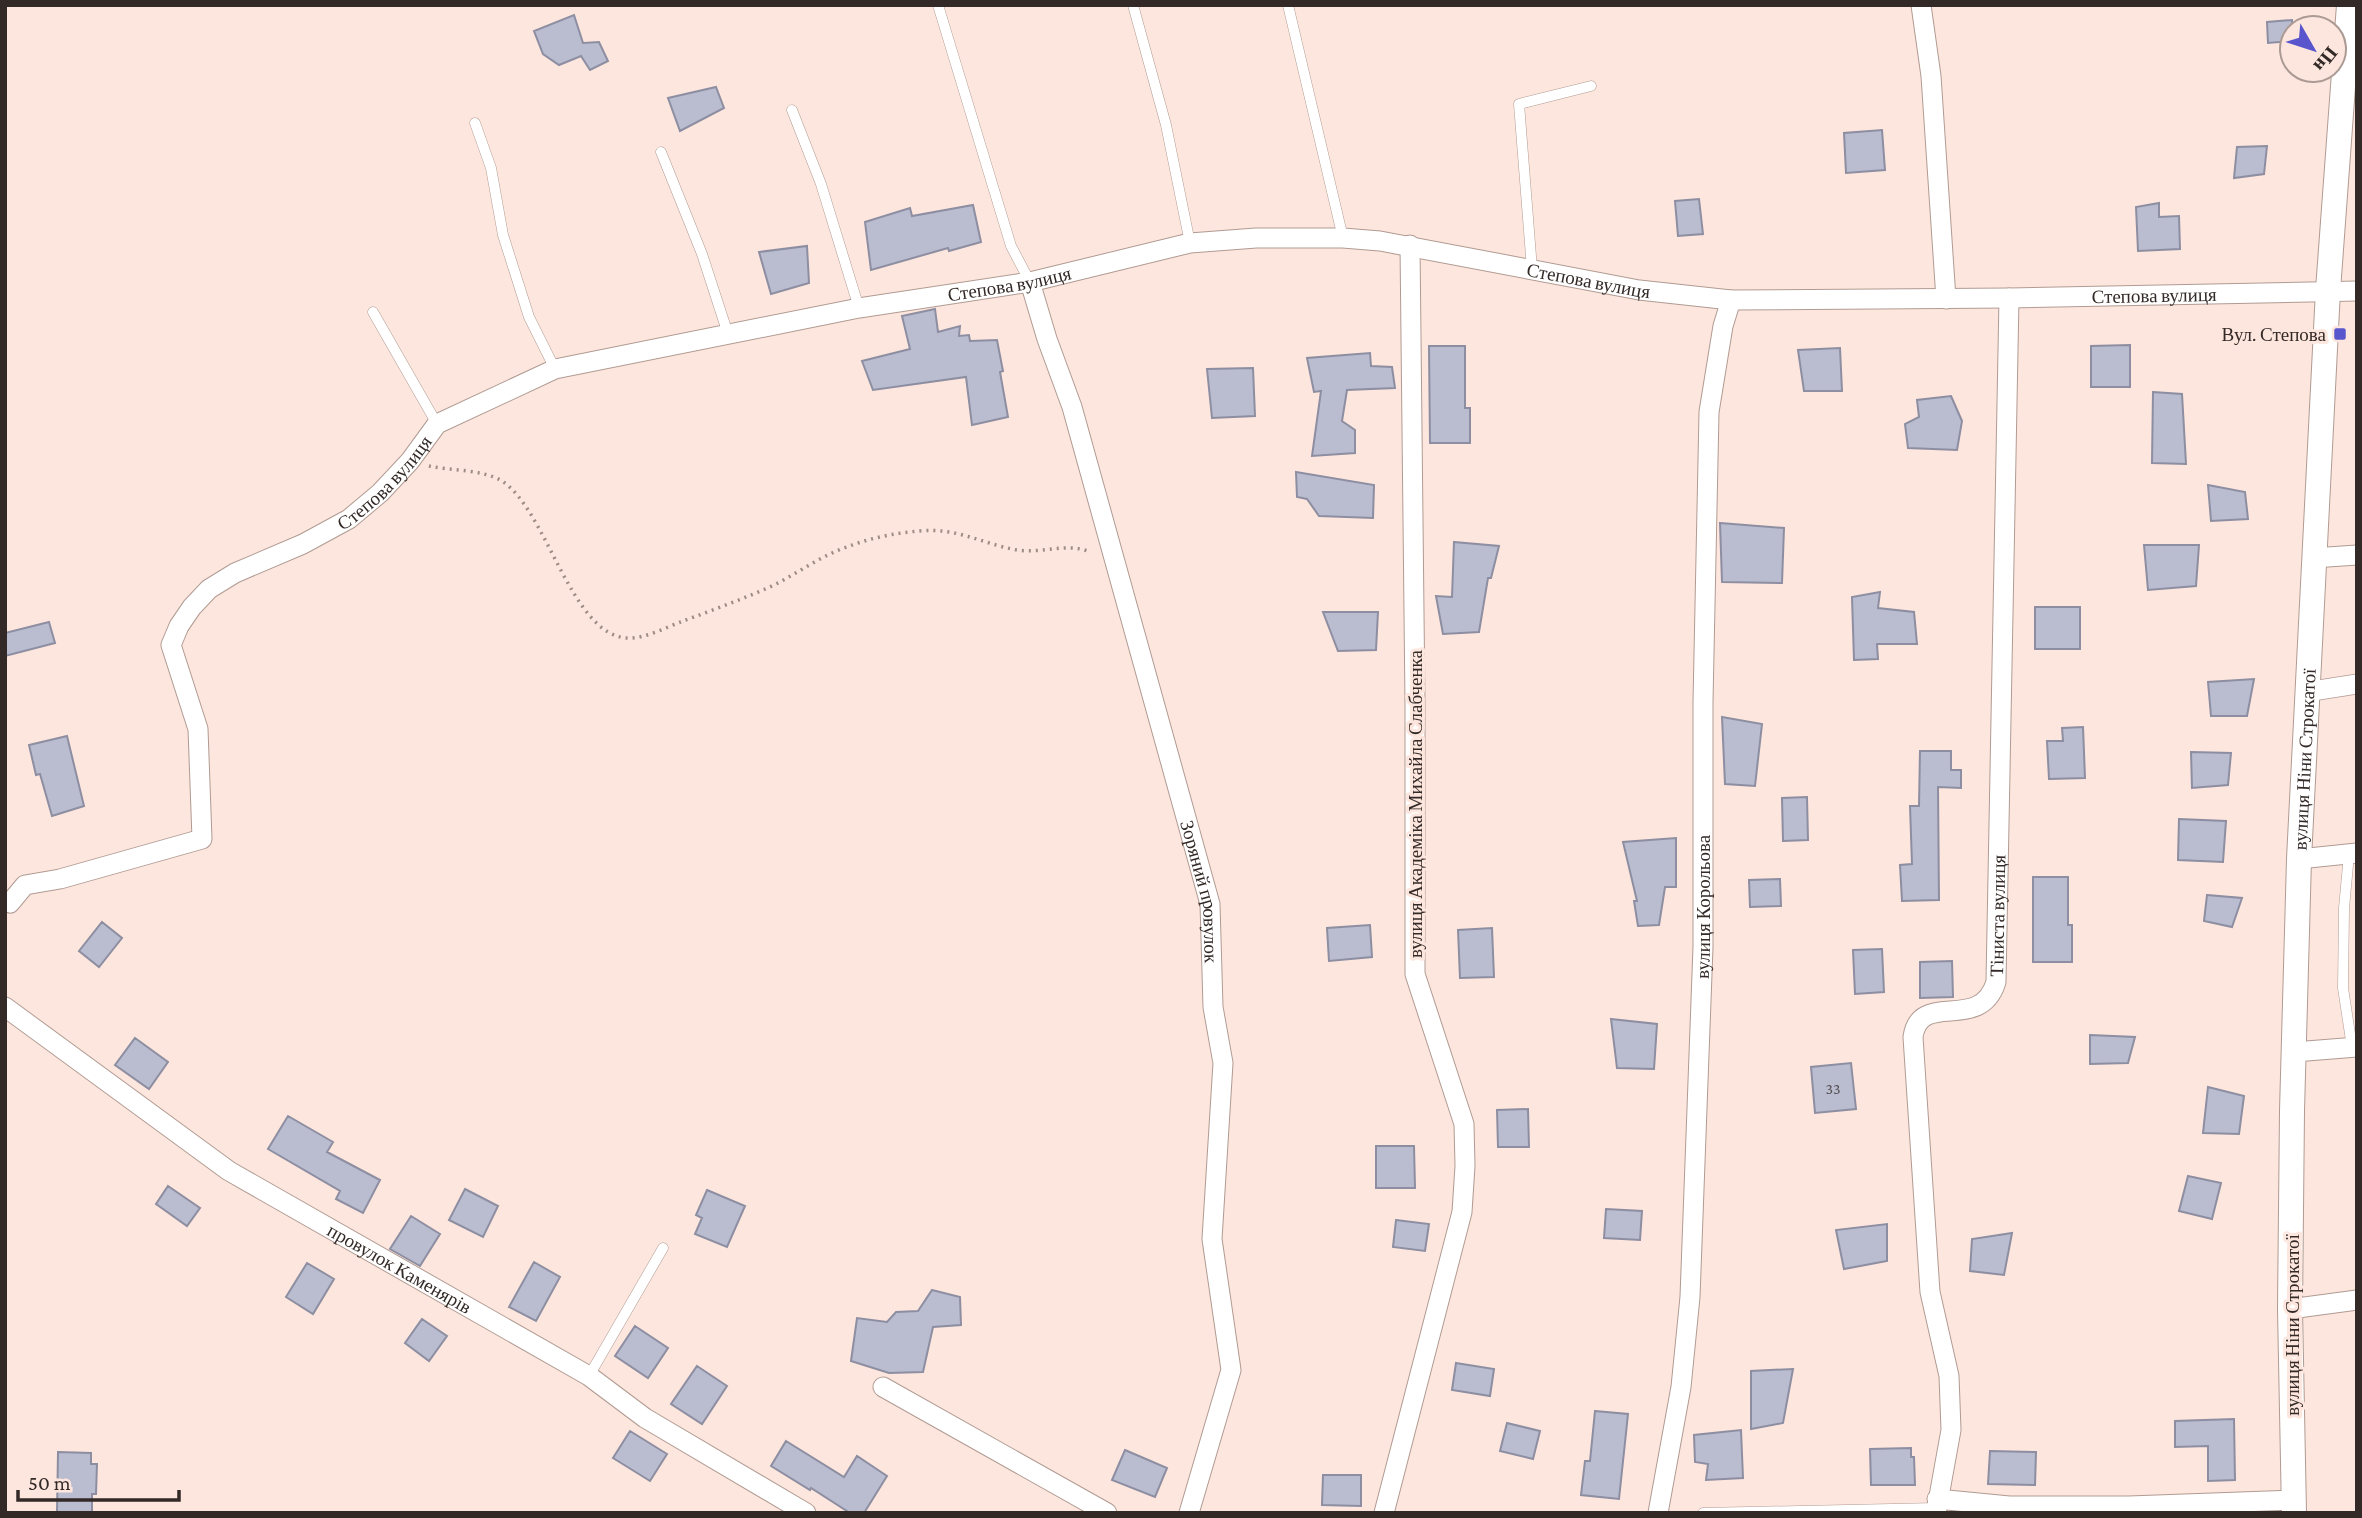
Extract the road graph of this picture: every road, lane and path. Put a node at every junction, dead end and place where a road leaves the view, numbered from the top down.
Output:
1 (938, 5) edge
2 (1133, 5) edge
3 (1287, 5) edge
4 (1921, 5) edge
5 (2349, 5) edge
6 (1591, 86) dead end
7 (792, 110) dead end
8 (475, 123) dead end
9 (661, 152) dead end
10 (1343, 238) junction
11 (1191, 243) junction
12 (1410, 245) junction
13 (1532, 269) junction
14 (1030, 282) junction
15 (2328, 290) junction
16 (2357, 291) edge
17 (2010, 298) junction
18 (1946, 299) junction
19 (1731, 300) junction
20 (859, 308) junction
21 (373, 312) dead end
22 (728, 334) junction
23 (555, 369) junction
24 (437, 424) junction
25 (410, 461) junction
26 (2357, 555) edge
27 (2313, 558) junction
28 (1117, 565) junction
29 (2357, 684) edge
30 (2306, 692) junction
31 (2353, 853) edge
32 (2299, 859) junction
33 (5, 901) edge
34 (5, 1007) edge
35 (2354, 1047) edge
36 (2294, 1052) junction
37 (663, 1248) dead end
38 (2357, 1300) edge
39 (2290, 1309) junction
40 (589, 1376) junction
41 (883, 1387) dead end
42 (2294, 1506) edge
43 (1937, 1507) edge
44 (806, 1513) edge
45 (1107, 1513) edge
46 (1189, 1513) edge
47 (1384, 1513) edge
48 (1658, 1513) edge
49 (1703, 1513) edge

1 - 14 lane
2 - 11 lane
3 - 10 lane
4 - 18 street
5 - 15 street, вулиця Ніни Строкатої
6 - 13 lane
7 - 20 lane
8 - 23 lane
9 - 22 lane
10 - 11 street, Степова вулиця
10 - 12 street, Степова вулиця
11 - 14 street, Степова вулиця
12 - 13 street, Степова вулиця
12 - 47 street, вулиця Академіка Михайла Слабченка
13 - 19 street, Степова вулиця
14 - 20 street, Степова вулиця
14 - 28 street, Зоряний провулок
15 - 16 street, Степова вулиця
15 - 17 street, Степова вулиця
15 - 27 street, вулиця Ніни Строкатої
17 - 18 street, Степова вулиця
17 - 43 street, Тіниста вулиця
18 - 19 street, Степова вулиця
19 - 48 street, вулиця Корольова
20 - 22 street, Степова вулиця
21 - 24 lane
22 - 23 street, Степова вулиця
23 - 24 street, Степова вулиця
24 - 25 street, Степова вулиця
25 - 28 path
25 - 33 street, Степова вулиця
26 - 27 street
27 - 30 street, вулиця Ніни Строкатої
28 - 46 street, Зоряний провулок
29 - 30 street
30 - 32 street, вулиця Ніни Строкатої
31 - 32 street
31 - 35 lane
32 - 36 street, вулиця Ніни Строкатої
34 - 40 street, провулок Каменярів
35 - 36 street
36 - 39 street, вулиця Ніни Строкатої
37 - 40 lane
38 - 39 street
39 - 42 street, вулиця Ніни Строкатої
40 - 44 street, провулок Каменярів
41 - 45 street
42 - 43 street
43 - 49 lane

